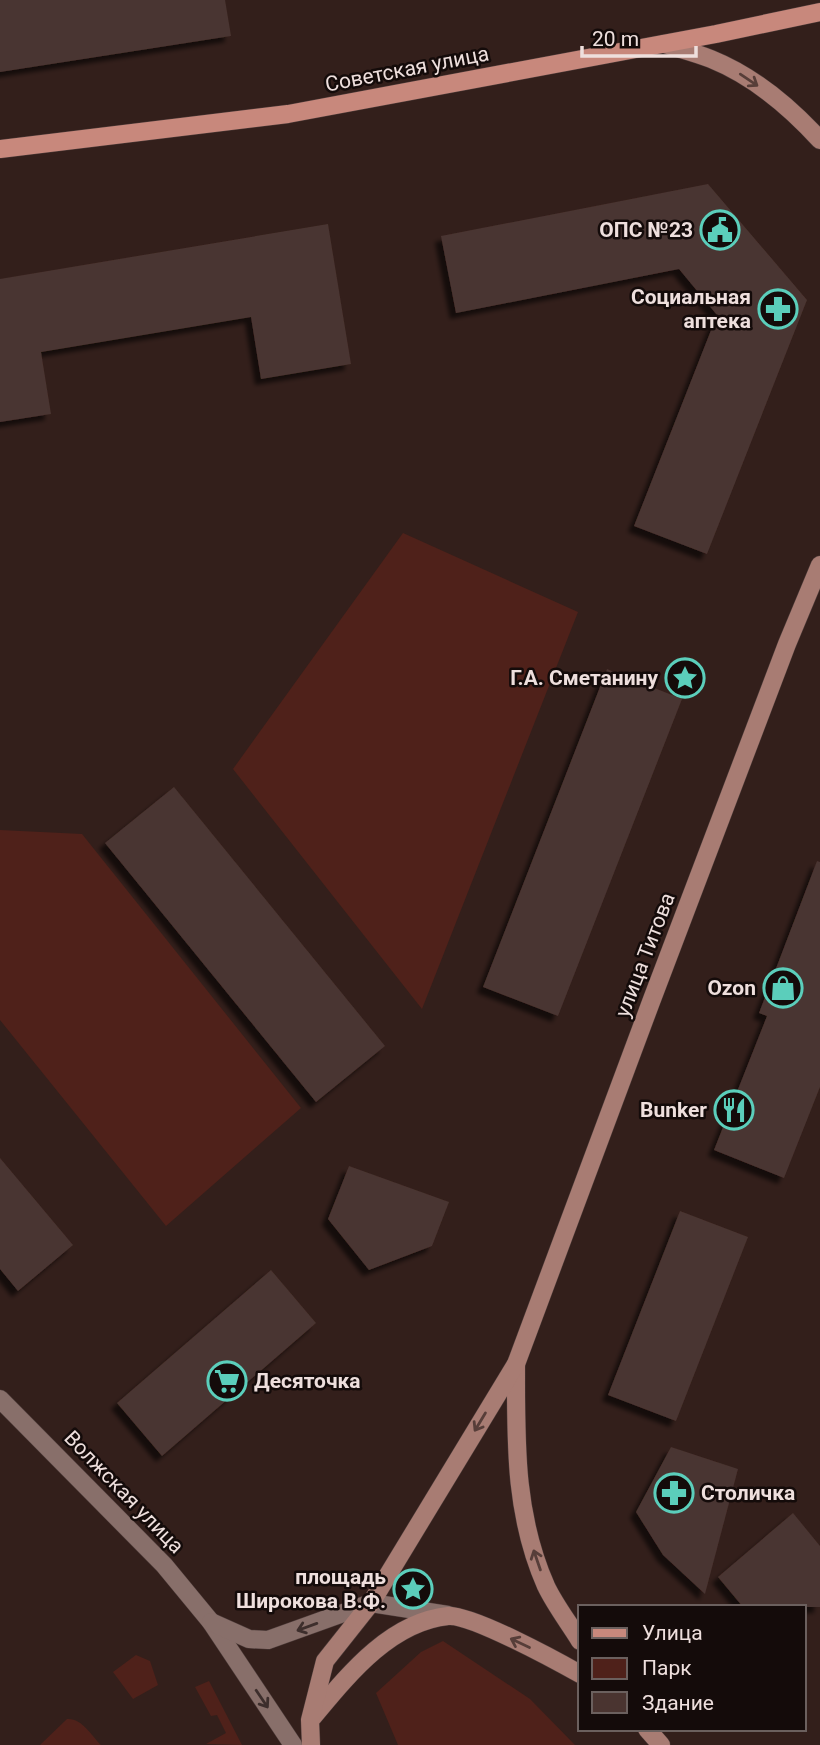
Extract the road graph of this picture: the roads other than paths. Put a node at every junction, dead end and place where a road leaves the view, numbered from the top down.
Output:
1 (820, 12) edge
2 (664, 44) junction
3 (820, 140) edge
4 (0, 149) edge
5 (820, 565) edge
6 (516, 1364) junction
7 (0, 1399) edge
8 (371, 1603) junction
9 (450, 1616) junction
10 (211, 1622) junction
11 (578, 1638) edge
12 (578, 1673) edge
13 (310, 1720) junction
14 (649, 1731) edge
15 (293, 1745) edge
16 (311, 1745) edge
17 (661, 1745) edge

1 - 2 main road, Советская улица
2 -> 3 main road
2 - 4 main road, Советская улица
5 - 6 main road, улица Титова
6 -> 8 main road
11 -> 6 main road
7 - 10 street, Волжская улица
8 - 9 street
8 -> 10 street
8 - 13 main road
12 -> 9 main road
9 - 13 main road
10 -> 15 street, Волжская улица
13 - 16 main road
14 - 17 main road

